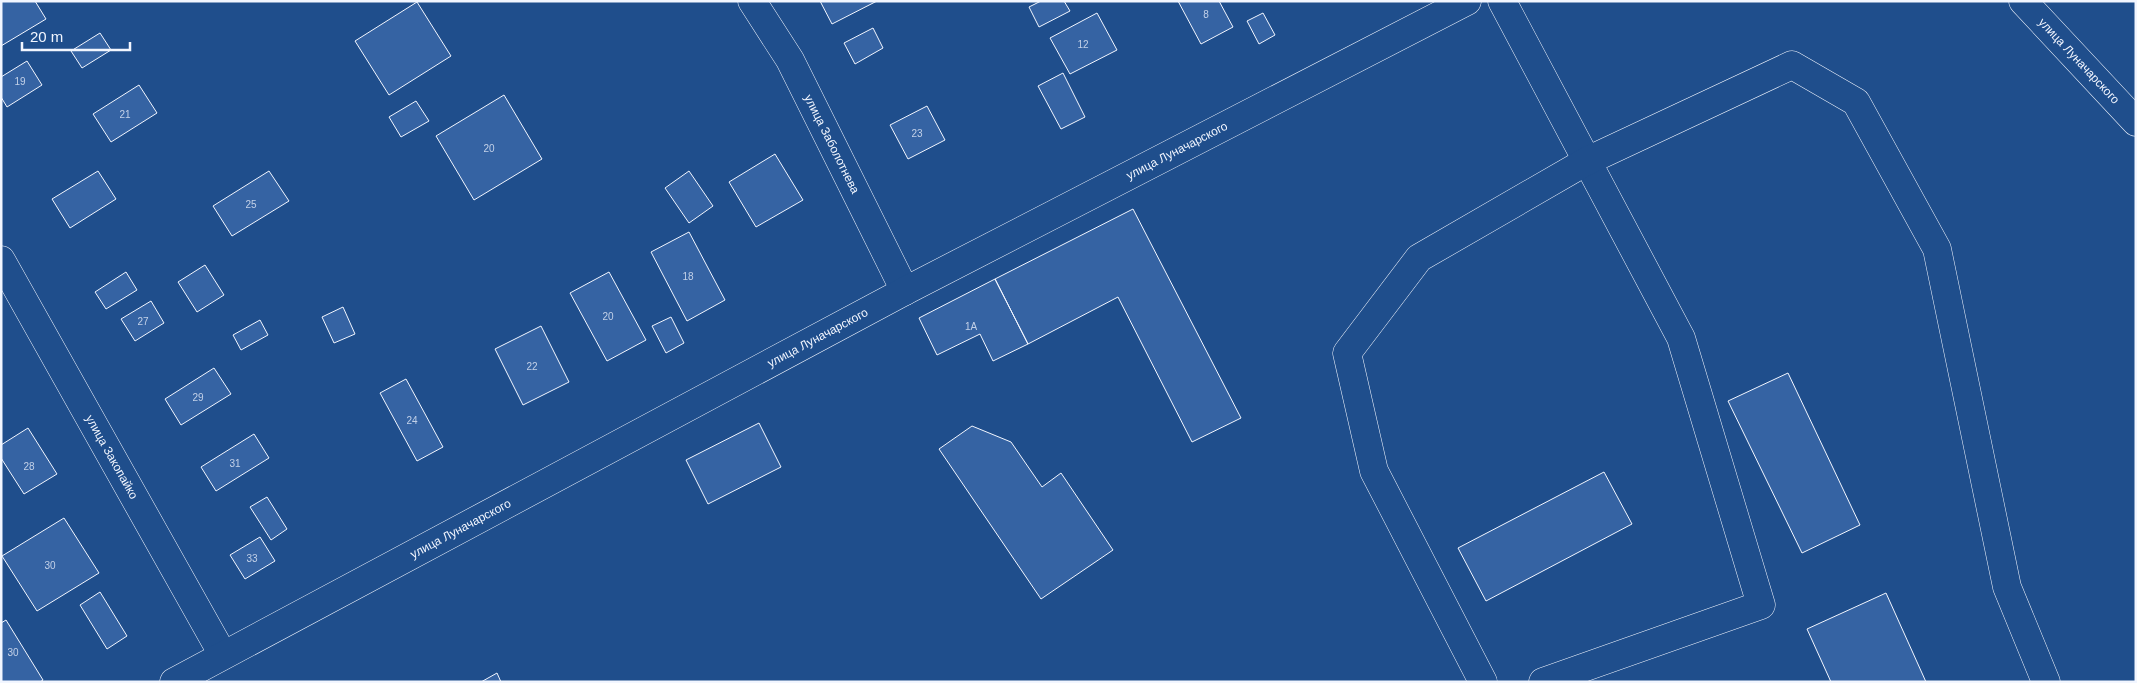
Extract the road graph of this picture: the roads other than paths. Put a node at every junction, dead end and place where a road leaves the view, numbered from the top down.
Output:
1 (752, 1) edge
2 (1467, 1) edge
3 (1502, 1) edge
4 (2023, 1) edge
5 (2136, 122) edge
6 (1587, 160) junction
7 (1, 260) edge
8 (905, 291) junction
9 (223, 655) junction
10 (174, 682) edge
11 (1483, 682) edge
12 (1543, 682) edge
13 (2046, 682) edge

1 - 8 street, улица Заболотнева
2 - 8 street, улица Луначарского
3 - 6 street
4 - 5 street, улица Луначарского
6 - 11 street
6 - 12 street
6 - 13 street
7 - 9 street, улица Закопайко
8 - 9 street, улица Луначарского
9 - 10 street, улица Луначарского

